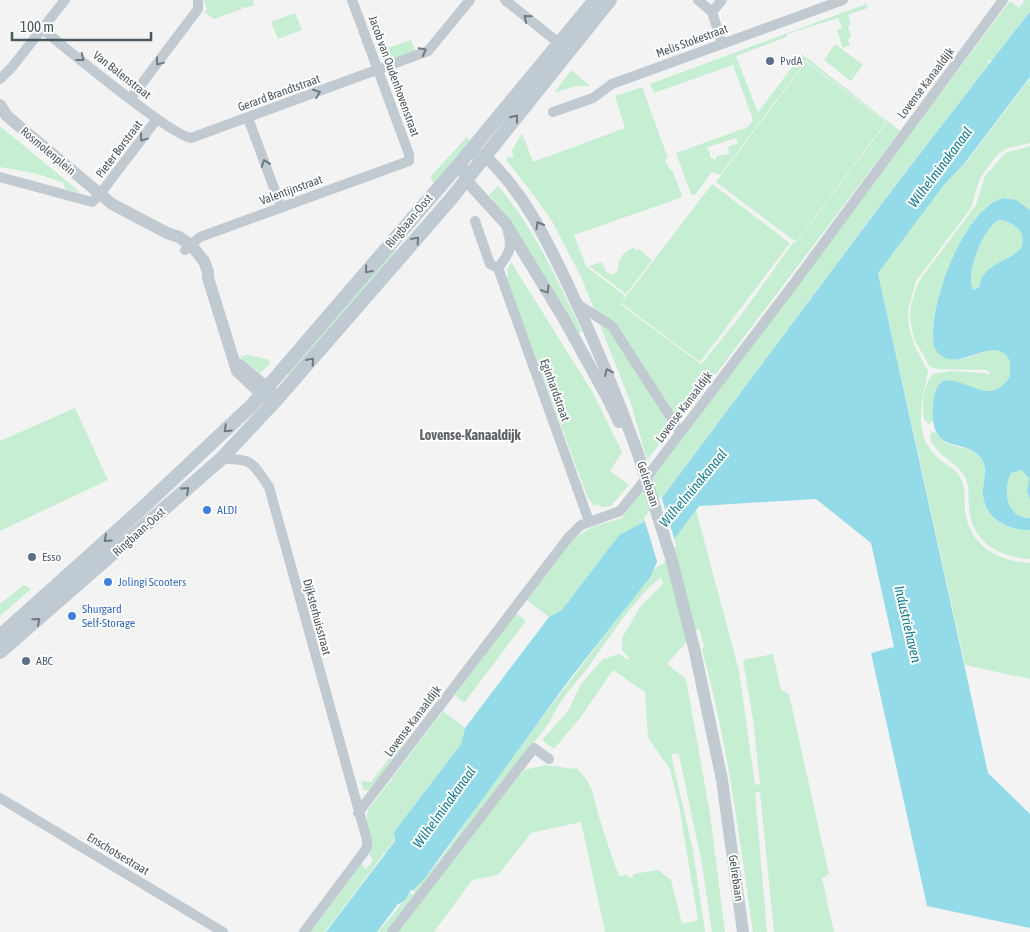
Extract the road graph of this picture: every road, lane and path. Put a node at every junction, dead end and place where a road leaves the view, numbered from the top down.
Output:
1 (65, 0) edge
2 (352, 0) edge
3 (470, 0) edge
4 (505, 0) edge
5 (595, 0) edge
6 (610, 0) edge
7 (698, 0) edge
8 (722, 0) edge
9 (843, 0) edge
10 (1003, 0) edge
11 (198, 5) edge
12 (712, 12) junction
13 (42, 29) junction
14 (722, 43) junction
15 (560, 44) junction
16 (378, 69) junction
17 (0, 79) edge
18 (131, 98) junction
19 (0, 105) edge
20 (553, 112) dead end
21 (157, 118) junction
22 (248, 118) junction
23 (188, 138) joint
24 (485, 156) junction
25 (464, 158) junction
26 (409, 160) joint
27 (0, 177) edge
28 (466, 180) junction
29 (100, 194) junction
30 (281, 208) junction
31 (475, 221) dead end
32 (506, 224) junction
33 (188, 248) junction
34 (498, 268) junction
35 (577, 304) junction
36 (264, 391) junction
37 (275, 401) junction
38 (680, 432) junction
39 (635, 454) junction
40 (220, 459) junction
41 (589, 522) junction
42 (0, 636) edge
43 (0, 652) edge
44 (693, 654) junction
45 (549, 760) dead end
46 (0, 798) edge
47 (358, 813) junction
48 (223, 932) edge
49 (304, 932) edge
50 (392, 932) edge
51 (738, 932) edge
52 (743, 932) edge

1 - 13 street
2 - 16 street, Jacob van Oudenhovenstraat
16 -> 3 street, Gerard Brandtstraat
15 -> 4 street
5 - 15 main road, Ringbaan-Oost
24 -> 6 main road, Ringbaan-Oost
7 - 12 street
8 - 12 street
9 - 14 street, Melis Stokestraat
10 - 38 street, Lovense Kanaaldijk
11 -> 18 street
12 - 14 street
13 - 17 street
13 -> 18 street, Van Balenstraat
14 - 20 street, Melis Stokestraat
15 - 25 main road, Ringbaan-Oost
22 -> 16 street, Gerard Brandtstraat
16 - 26 street, Jacob van Oudenhovenstraat
18 - 21 street, Van Balenstraat
19 - 29 street, Rosmolenplein
21 - 23 street, Van Balenstraat
21 -> 29 street, Pieter Borstraat
22 - 23 street, Gerard Brandtstraat
30 -> 22 street
24 - 25 street
24 - 28 main road, Ringbaan-Oost
35 -> 24 street, Gelrebaan
25 - 28 street
25 -> 36 main road, Ringbaan-Oost
26 - 30 street, Valentijnstraat
27 - 29 street, Rosmolenplein
28 - 32 street, Gelrebaan
37 -> 28 main road, Ringbaan-Oost
29 - 33 street, Rosmolenplein
30 - 33 street, Valentijnstraat
31 - 34 street, Eginhardstraat
32 - 34 street
32 -> 39 street, Gelrebaan
33 - 36 street
34 - 41 street, Eginhardstraat
35 - 38 street
39 -> 35 street, Gelrebaan
36 - 37 street
36 -> 42 main road, Ringbaan-Oost
37 - 40 main road, Ringbaan-Oost
38 - 41 street, Lovense Kanaaldijk
39 - 44 street, Gelrebaan, bridge
43 -> 40 main road, Ringbaan-Oost
40 - 47 street, Dijksterhuisstraat
41 - 47 street, Lovense Kanaaldijk
44 - 51 street, Gelrebaan
44 - 52 street, Gelrebaan
45 - 50 street
46 - 48 street, Enschotsestraat
47 - 49 street

